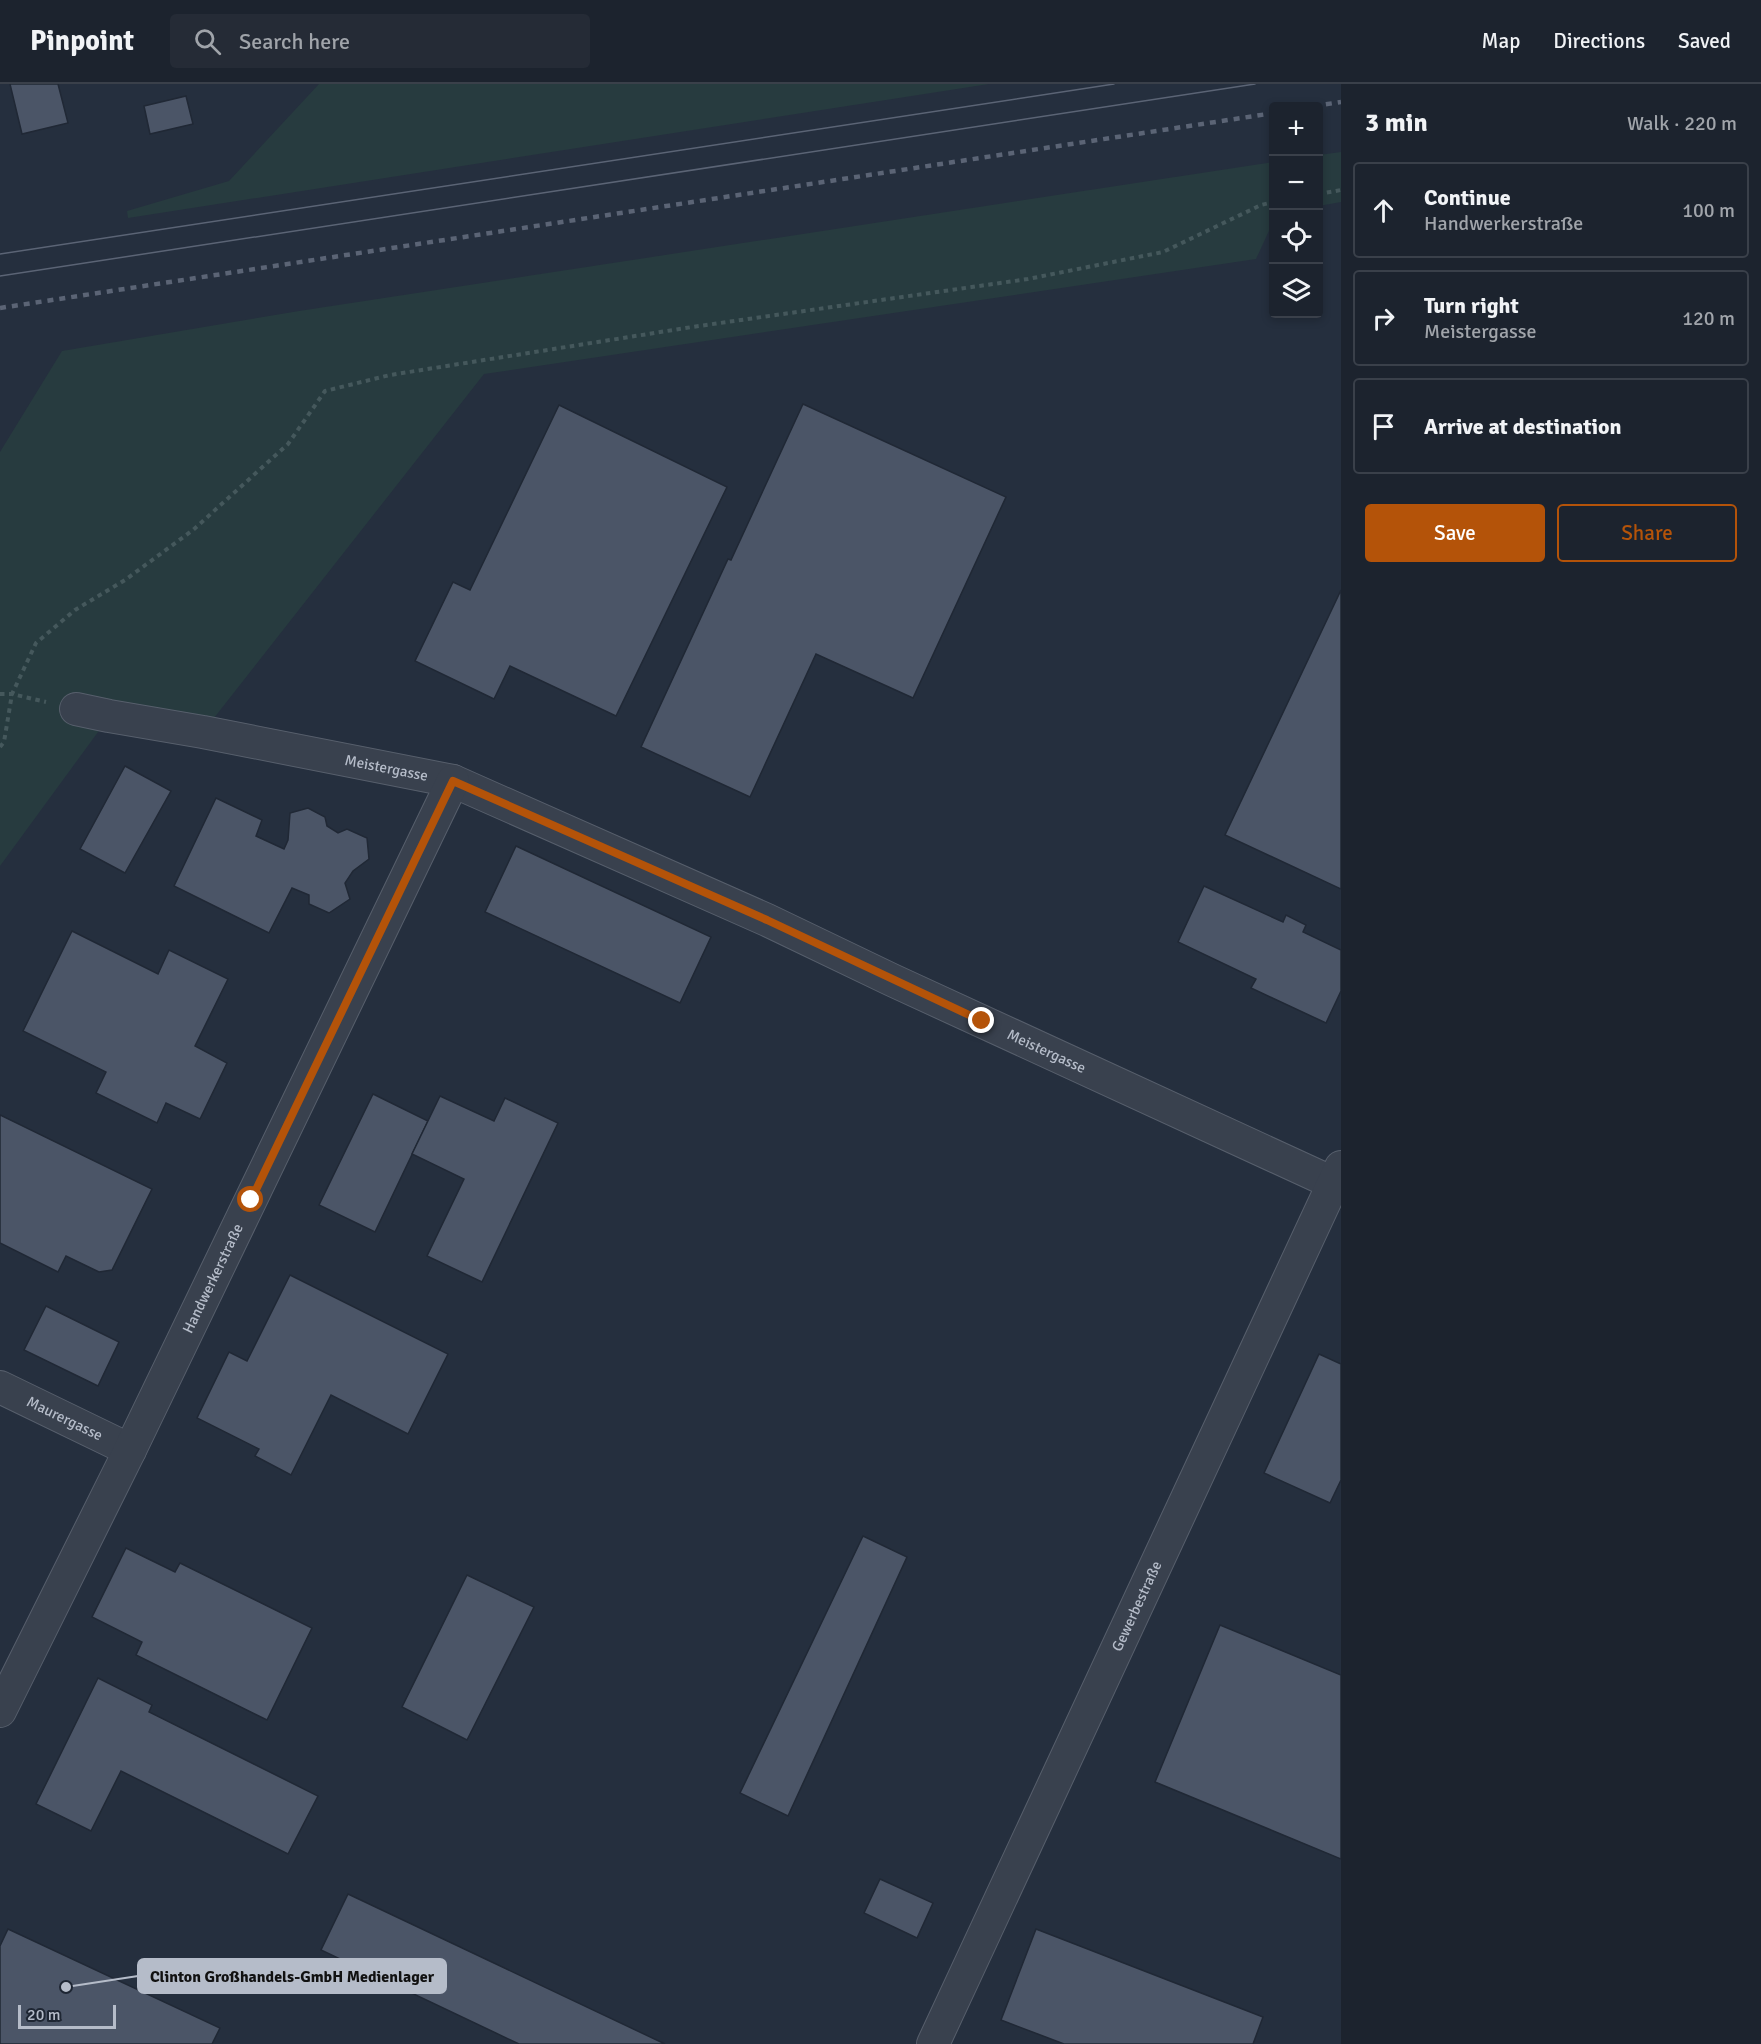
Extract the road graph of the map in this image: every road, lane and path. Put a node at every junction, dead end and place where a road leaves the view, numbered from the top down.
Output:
1 (1341, 190) edge
2 (1323, 193) edge
3 (1269, 203) edge
4 (0, 694) edge
5 (12, 694) junction
6 (76, 709) joint
7 (0, 747) edge
8 (453, 781) junction
9 (1337, 1175) edge
10 (0, 1387) edge
11 (130, 1450) junction
12 (0, 1711) edge
13 (933, 2044) edge

1 - 2 path
3 - 5 path
4 - 5 path
5 - 6 path
5 - 7 path
6 - 8 street, Meistergasse
8 - 9 street, Meistergasse
8 - 11 street, Handwerkerstraße
9 - 13 street, Gewerbestraße
10 - 11 street, Maurergasse
11 - 12 street, Handwerkerstraße

